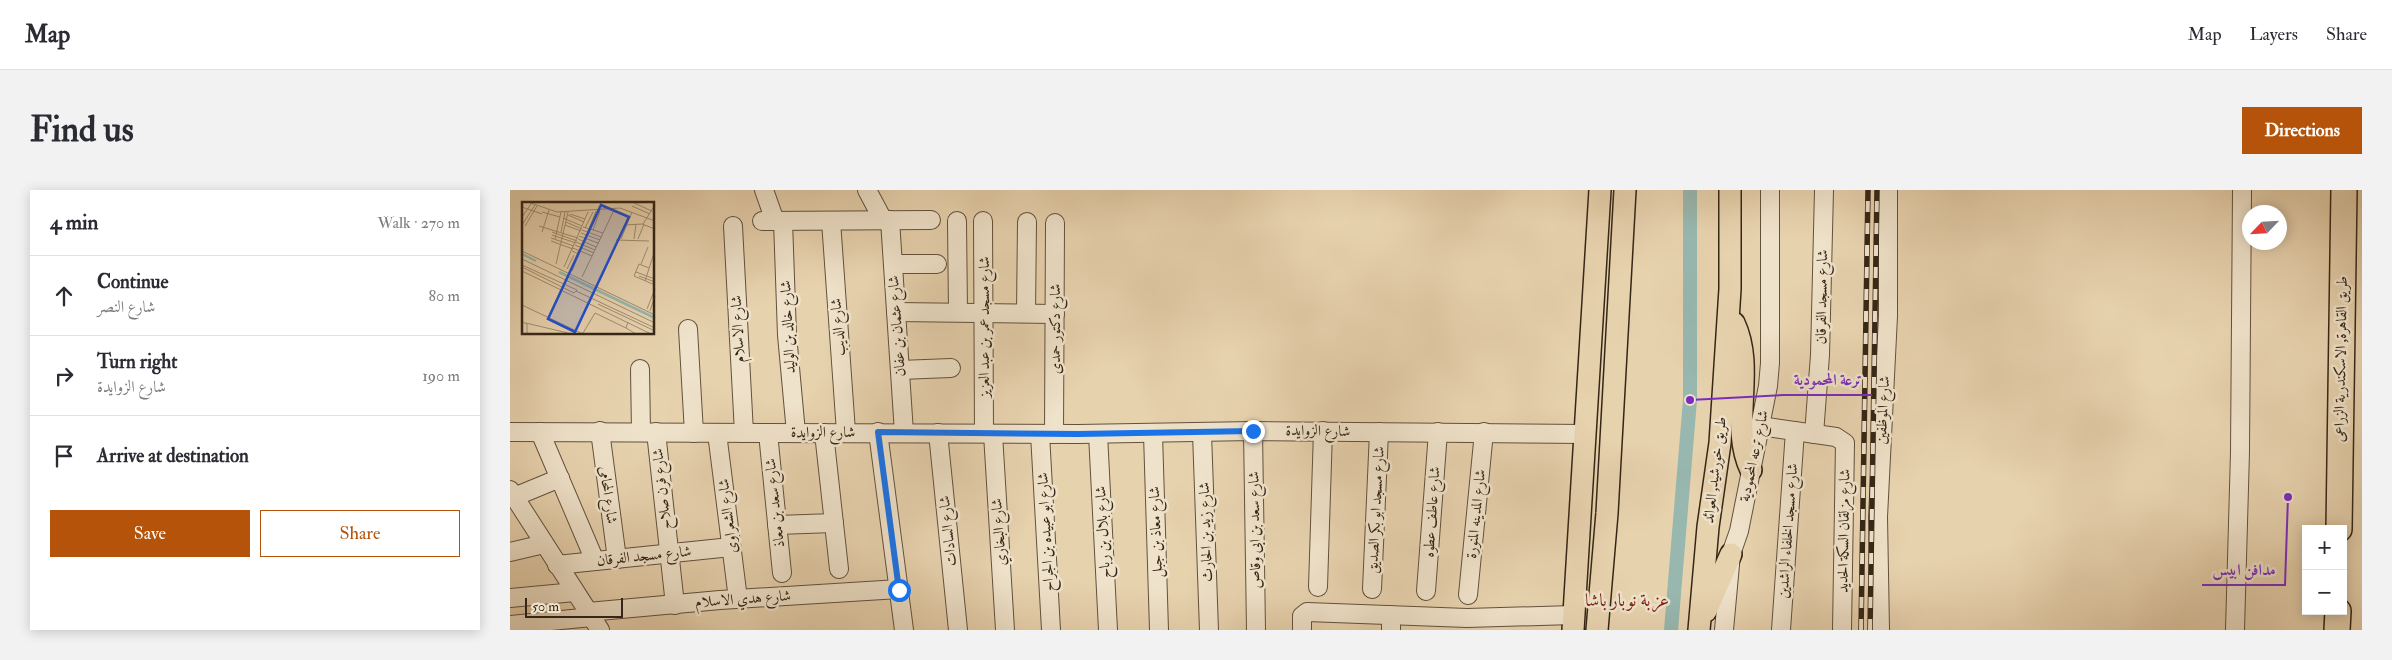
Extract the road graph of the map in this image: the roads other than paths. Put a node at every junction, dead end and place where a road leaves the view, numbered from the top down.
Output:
1 (764, 190) edge
2 (867, 190) edge
3 (1600, 190) edge
4 (1625, 190) edge
5 (1730, 190) edge
6 (1770, 190) edge
7 (1824, 190) edge
8 (1888, 190) edge
9 (2242, 190) edge
10 (2344, 190) edge
11 (887, 220) junction
12 (931, 220) dead end
13 (957, 220) dead end
14 (774, 221) junction
15 (984, 221) dead end
16 (831, 222) junction
17 (1027, 222) dead end
18 (1055, 223) dead end
19 (733, 226) dead end
20 (893, 264) junction
21 (937, 264) dead end
22 (896, 312) junction
23 (958, 312) junction
24 (984, 313) junction
25 (1026, 313) junction
26 (1055, 314) junction
27 (1729, 314) junction
28 (688, 329) dead end
29 (951, 368) dead end
30 (640, 369) dead end
31 (900, 370) junction
32 (1760, 426) junction
33 (1253, 431) junction
34 (1323, 431) junction
35 (1795, 431) junction
36 (510, 432) edge
37 (540, 432) junction
38 (600, 432) junction
39 (648, 432) junction
40 (846, 432) junction
41 (878, 432) junction
42 (904, 432) junction
43 (1379, 432) junction
44 (1438, 432) junction
45 (1484, 432) junction
46 (694, 433) junction
47 (718, 433) junction
48 (744, 433) junction
49 (768, 433) junction
50 (796, 433) junction
51 (824, 433) junction
52 (938, 433) junction
53 (988, 433) junction
54 (1202, 433) junction
55 (1047, 434) junction
56 (1098, 434) junction
57 (1153, 434) junction
58 (1586, 434) junction
59 (1814, 434) junction
60 (1751, 470) junction
61 (560, 478) junction
62 (512, 493) edge
63 (834, 523) junction
64 (777, 525) junction
65 (2339, 525) edge
66 (544, 544) junction
67 (731, 547) junction
68 (510, 552) edge
69 (669, 554) junction
70 (1731, 554) junction
71 (616, 559) junction
72 (595, 561) junction
73 (557, 565) junction
74 (839, 569) dead end
75 (1576, 569) junction
76 (782, 574) dead end
77 (1318, 587) dead end
78 (1372, 589) dead end
79 (899, 590) junction
80 (1426, 591) dead end
81 (575, 592) junction
82 (1468, 595) dead end
83 (510, 598) edge
84 (738, 599) junction
85 (675, 604) junction
86 (2338, 615) edge
87 (593, 620) edge
88 (1350, 622) edge
89 (1391, 622) edge
90 (1573, 622) edge
91 (1302, 623) edge
92 (1423, 623) edge
93 (1467, 624) edge
94 (510, 625) edge
95 (1699, 628) edge
96 (904, 630) edge
97 (958, 630) edge
98 (1005, 630) edge
99 (1051, 630) edge
100 (1108, 630) edge
101 (1159, 630) edge
102 (1209, 630) edge
103 (1256, 630) edge
104 (1590, 630) edge
105 (1597, 630) edge
106 (1724, 630) edge
107 (1781, 630) edge
108 (1842, 630) edge
109 (1880, 630) edge
110 (2235, 630) edge
111 (2337, 630) edge

1 - 14 street, شارع خالد بن الوليد
2 - 11 street
3 - 58 main road
4 - 105 main road
5 - 27 main road, طريق خورشيد, العوائد
6 - 32 street, شارع ترعه المحمودية
7 - 59 street, شارع مسجد الفرقان
8 - 109 street, شارع الموظفين
9 - 110 street
10 - 65 highway, طريق القاهرة, الاسكندرية الزراعى
11 - 12 street
11 - 16 street
11 - 20 street, شارع عثمان بن عفان
13 - 23 street
14 - 16 street
14 - 50 street, شارع خالد بن الوليد
15 - 24 street, شارع مسجد عمر بن عبد العزيز
16 - 40 street, شارع الديب
17 - 25 street
18 - 26 street, شارع دكتور حمدى
19 - 48 street, شارع الاسلام
20 - 21 street
20 - 22 street, شارع عثمان بن عفان
22 - 23 street
22 - 31 street, شارع عثمان بن عفان
23 - 24 street
24 - 25 street
24 - 53 street, شارع مسجد عمر بن عبد العزيز
25 - 26 street
26 - 55 street, شارع دكتور حمدى
27 - 60 main road
27 - 95 main road, طريق خورشيد, العوائد
28 - 46 street
29 - 31 street
30 - 39 street, شارع فرن صلاح
31 - 42 street, شارع عثمان بن عفان
32 - 35 street
32 - 60 street, شارع ترعه المحمودية
33 - 34 street, شارع الزوايدة
33 - 54 street, شارع الزوايدة
33 - 103 street, شارع سعد بن ابى وقاص
34 - 43 street, شارع الزوايدة
34 - 77 street
35 - 59 street
35 - 107 street, شارع مسجد الخلفاء الراشدين
36 - 37 street, شارع الزوايدة
37 - 38 street, شارع الزوايدة
37 - 61 street
38 - 39 street, شارع الزوايدة
38 - 71 street, شارع المحامى
39 - 46 street, شارع الزوايدة
39 - 69 street, شارع فرن صلاح
40 - 41 street, شارع الزوايدة
40 - 51 street, شارع الزوايدة
41 - 42 street, شارع الزوايدة
41 - 79 street
42 - 52 street, شارع الزوايدة
43 - 44 street, شارع الزوايدة
43 - 78 street, شارع مسجد ابو بكر الصديق
44 - 45 street, شارع الزوايدة
44 - 80 street, شارع عاطف عطوه
45 - 58 street, شارع الزوايدة
45 - 82 street, شارع المدينه المنورة
46 - 47 street, شارع الزوايدة
47 - 48 street, شارع الزوايدة
47 - 67 street, شارع الشعراوى
48 - 49 street, شارع الزوايدة
49 - 50 street, شارع الزوايدة
49 - 64 street, شارع سعد بن معاذ
50 - 51 street, شارع الزوايدة
51 - 63 street
52 - 53 street, شارع الزوايدة
52 - 97 street, شارع السادات
53 - 55 street, شارع الزوايدة
53 - 98 street, شارع البخاري
54 - 57 street, شارع الزوايدة
54 - 102 street, شارع زيد بن الحارث
55 - 56 street, شارع الزوايدة
55 - 99 street, شارع ابو عبيده بن الجراح
56 - 57 street, شارع الزوايدة
56 - 100 street, شارع بلال بن رباح
57 - 101 street, شارع معاذ بن جبل
58 - 75 main road
59 - 108 street, شارع مزلقان السكة الحديد
60 - 70 street, شارع ترعه المحمودية
61 - 62 street
61 - 72 street
62 - 66 street
63 - 64 street
63 - 74 street
64 - 76 street, شارع سعد بن معاذ
66 - 68 street
66 - 73 street
67 - 69 street, شارع مسجد الفرقان
67 - 84 street, شارع الشعراوى
69 - 71 street, شارع مسجد الفرقان
69 - 85 street, شارع فرن صلاح
70 - 95 main road
70 - 106 street, شارع ترعه المحمودية
71 - 72 street, شارع مسجد الفرقان
72 - 73 street, شارع مسجد الفرقان
73 - 81 street
75 - 90 main road
75 - 104 main road
79 - 84 street, شارع هدي الاسلام
79 - 96 street
81 - 83 street
81 - 87 street
84 - 85 street, شارع هدي الاسلام
85 - 87 street, شارع هدي الاسلام
86 - 111 highway
87 - 94 street, شارع هدي الاسلام
88 - 89 street
88 - 91 street
89 - 92 street
90 - 93 street
92 - 93 street

